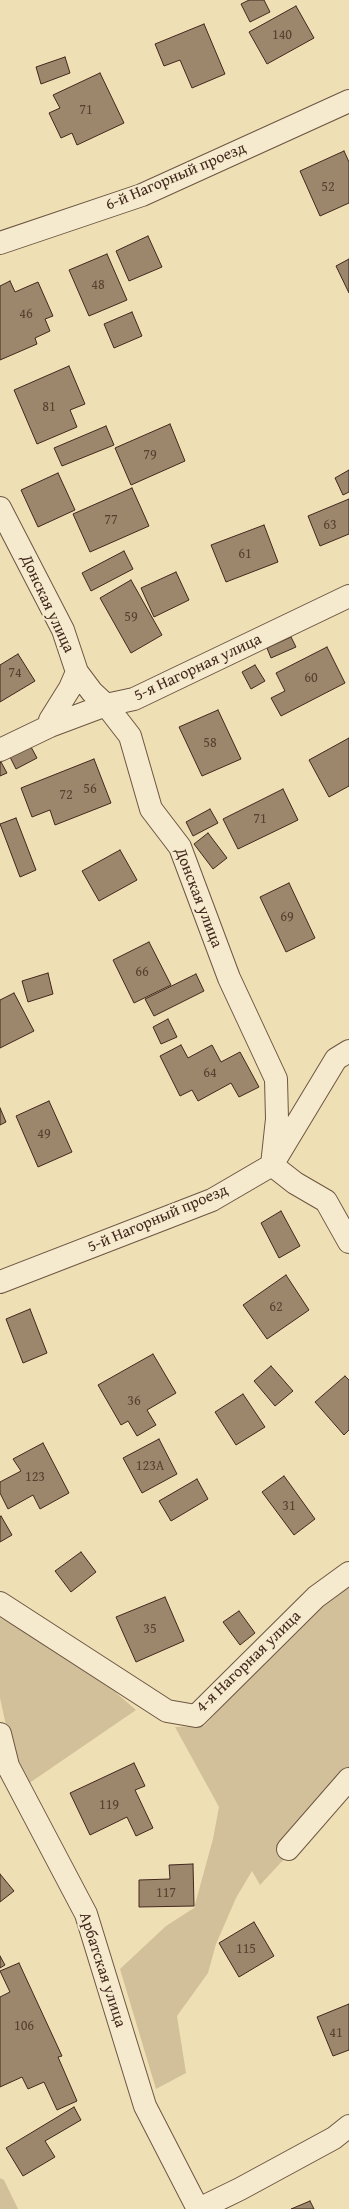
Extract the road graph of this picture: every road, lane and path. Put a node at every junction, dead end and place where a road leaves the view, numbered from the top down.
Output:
1 (349, 101) edge
2 (0, 242) edge
3 (0, 508) edge
4 (349, 596) edge
5 (77, 672) junction
6 (106, 705) junction
7 (50, 726) junction
8 (0, 750) edge
9 (349, 1051) edge
10 (272, 1166) junction
11 (349, 1242) edge
12 (0, 1282) edge
13 (349, 1573) edge
14 (0, 1603) edge
15 (0, 1734) edge
16 (349, 1779) edge
17 (288, 1848) dead end
18 (349, 2126) edge
19 (199, 2209) edge

1 - 2 street, 6-й Нагорный проезд
3 - 5 street, Донская улица
4 - 6 street, 5-я Нагорная улица
5 - 6 street, Донская улица
5 - 7 street
6 - 7 street, 5-я Нагорная улица
6 - 10 street, Донская улица
7 - 8 street, 5-я Нагорная улица
9 - 10 street, 5-й Нагорный проезд
10 - 11 street
10 - 12 street, 5-й Нагорный проезд
13 - 14 street, 4-я Нагорная улица
15 - 19 street, Арбатская улица
16 - 17 street
18 - 19 street

